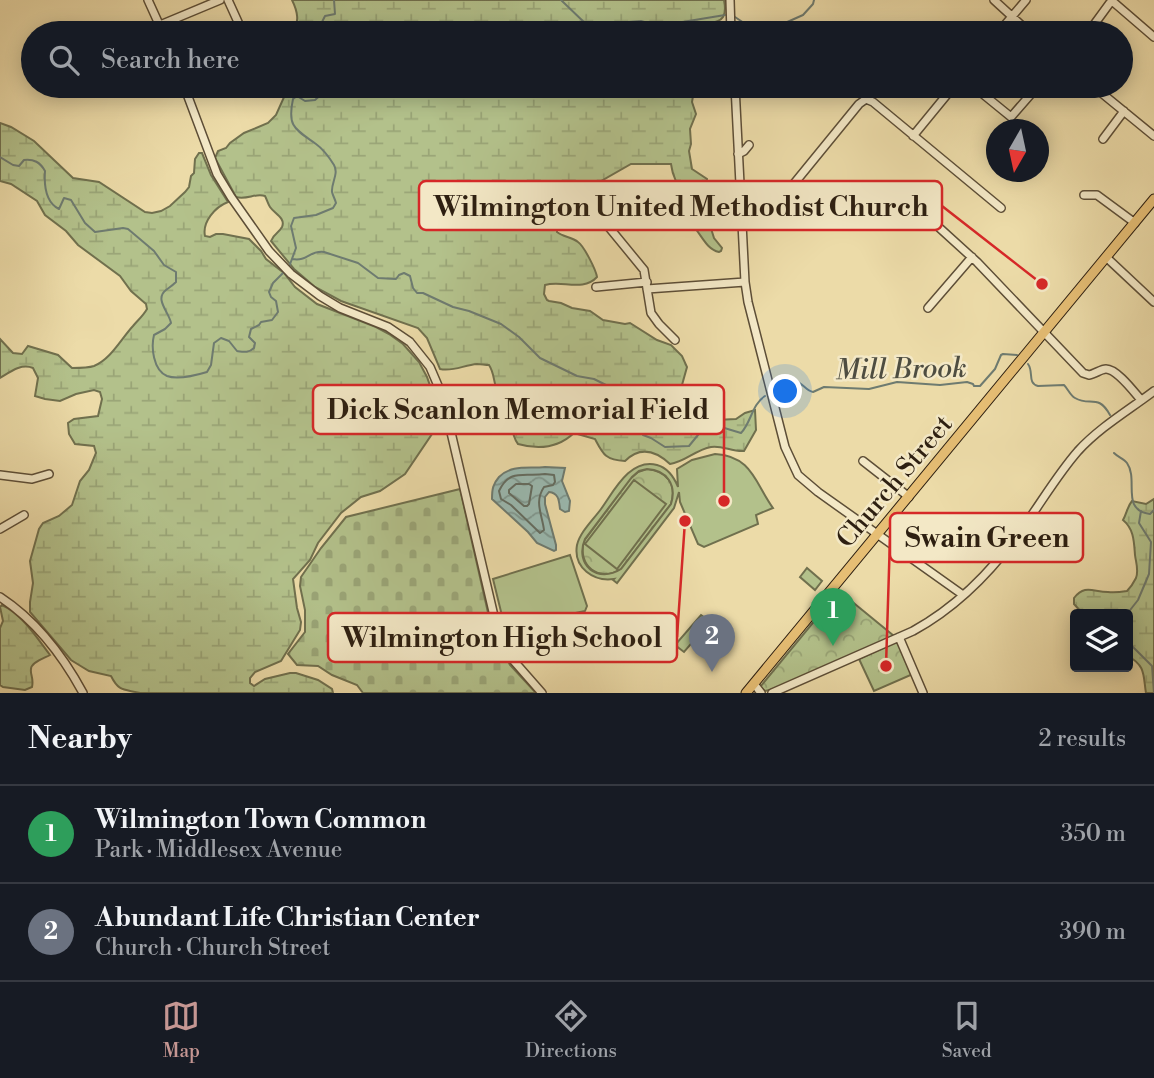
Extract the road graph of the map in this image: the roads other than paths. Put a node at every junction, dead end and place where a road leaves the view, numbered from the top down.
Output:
1 (148, 0) edge
2 (220, 0) edge
3 (228, 0) edge
4 (730, 0) edge
5 (994, 0) edge
6 (1026, 0) edge
7 (1112, 0) edge
8 (1012, 17) junction
9 (157, 21) edge
10 (177, 21) edge
11 (238, 21) edge
12 (731, 21) edge
13 (1008, 21) edge
14 (1016, 21) edge
15 (1097, 21) edge
16 (1154, 37) edge
17 (188, 98) edge
18 (736, 98) edge
19 (944, 98) edge
20 (987, 98) edge
21 (1028, 98) edge
22 (1108, 98) edge
23 (866, 99) joint
24 (1124, 111) junction
25 (913, 136) junction
26 (1154, 136) edge
27 (1103, 139) dead end
28 (750, 145) dead end
29 (738, 154) junction
30 (740, 189) junction
31 (996, 191) dead end
32 (667, 193) dead end
33 (1084, 195) dead end
34 (1154, 199) edge
35 (990, 200) junction
36 (1001, 208) dead end
37 (933, 222) dead end
38 (1135, 223) junction
39 (972, 257) junction
40 (1107, 257) junction
41 (745, 282) junction
42 (647, 286) junction
43 (596, 288) dead end
44 (1154, 302) edge
45 (928, 308) dead end
46 (1044, 332) junction
47 (674, 340) dead end
48 (1154, 391) edge
49 (1141, 400) junction
50 (863, 461) dead end
51 (49, 474) dead end
52 (0, 475) edge
53 (909, 496) junction
54 (24, 515) dead end
55 (0, 529) edge
56 (877, 535) junction
57 (963, 595) junction
58 (0, 597) edge
59 (899, 637) junction
60 (754, 684) junction
61 (777, 692) edge
62 (83, 693) edge
63 (542, 693) edge
64 (746, 693) edge
65 (761, 693) edge
66 (923, 693) edge

1 - 9 street
2 - 10 street
3 - 11 street
4 - 12 street
5 - 8 street
6 - 8 street
7 - 15 street
7 - 16 street
8 - 13 street
8 - 14 street
17 - 63 street
18 - 29 street
19 - 25 street
20 - 21 street
22 - 24 street
23 - 25 street
23 - 30 street
24 - 26 street
24 - 27 street
25 - 35 street
28 - 29 street
29 - 30 street
30 - 41 street
31 - 35 street
32 - 42 street
33 - 38 street
34 - 38 main road, Church Street
35 - 36 street
37 - 39 street
38 - 40 main road, Church Street
39 - 45 street
39 - 46 street
40 - 44 street
40 - 46 main road, Church Street
41 - 42 street
41 - 56 street
42 - 43 street
42 - 47 street
46 - 49 street
46 - 53 main road, Church Street
48 - 49 street
49 - 57 street
50 - 53 street
51 - 52 street
53 - 56 main road, Church Street
54 - 55 street
56 - 57 street
56 - 60 main road, Church Street
57 - 59 street
58 - 62 street
59 - 61 street
59 - 66 street
60 - 64 main road, Church Street
60 - 65 street

